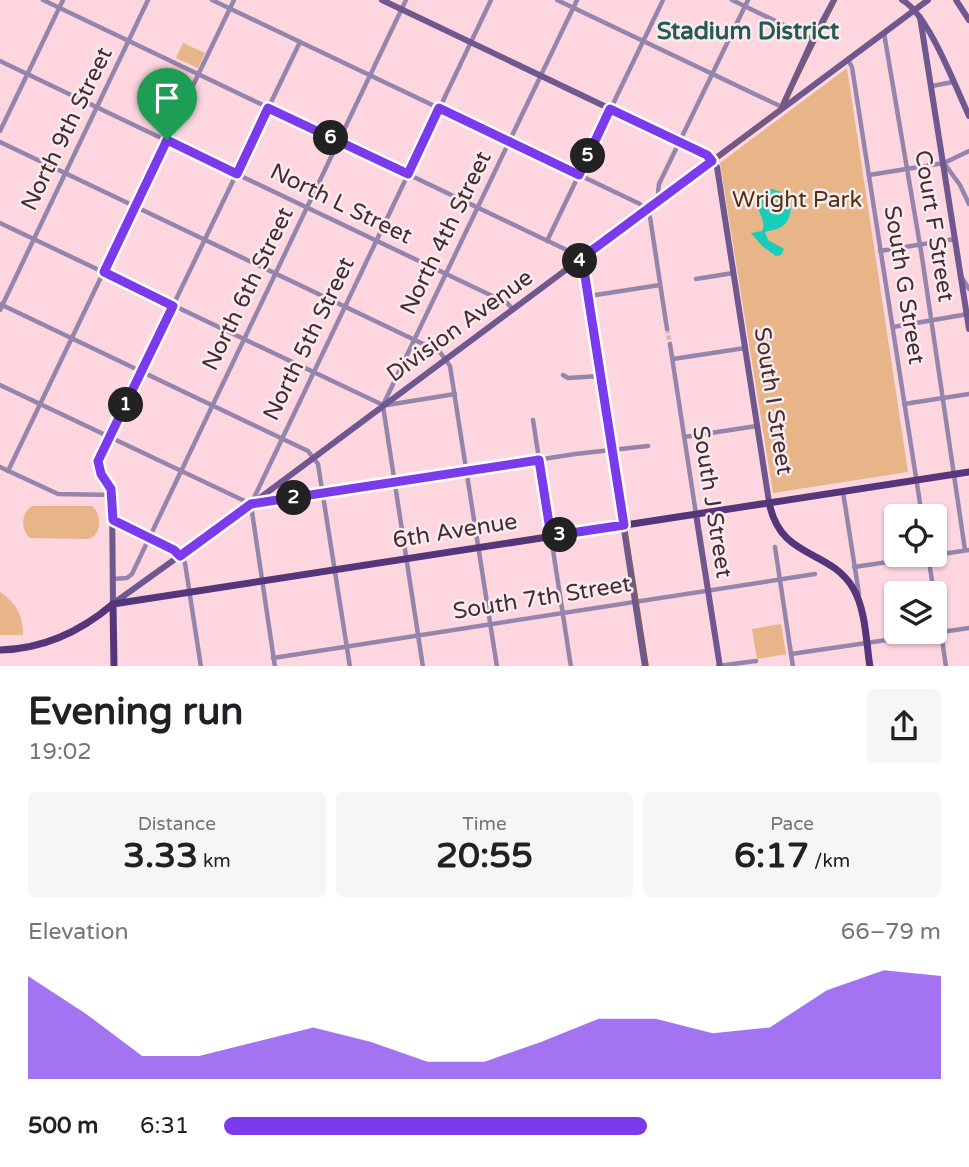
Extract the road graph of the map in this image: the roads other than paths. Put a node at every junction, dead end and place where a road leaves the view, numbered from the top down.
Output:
1 (43, 0) edge
2 (63, 0) edge
3 (148, 0) edge
4 (212, 0) edge
5 (234, 0) edge
6 (382, 0) edge
7 (406, 0) edge
8 (491, 0) edge
9 (557, 0) edge
10 (577, 0) edge
11 (663, 0) edge
12 (732, 0) edge
13 (748, 0) edge
14 (834, 0) edge
15 (902, 0) edge
16 (928, 0) edge
17 (956, 0) edge
18 (745, 6) junction
19 (59, 8) junction
20 (230, 8) junction
21 (573, 8) junction
22 (401, 9) junction
23 (915, 9) junction
24 (829, 11) junction
25 (920, 17) junction
26 (969, 20) edge
27 (884, 33) junction
28 (813, 39) junction
29 (129, 41) junction
30 (643, 41) junction
31 (933, 41) junction
32 (300, 42) junction
33 (471, 42) junction
34 (810, 48) junction
35 (848, 60) junction
36 (0, 61) edge
37 (928, 62) junction
38 (27, 74) junction
39 (198, 74) junction
40 (711, 74) junction
41 (370, 75) junction
42 (541, 76) junction
43 (805, 79) junction
44 (953, 82) junction
45 (932, 86) junction
46 (97, 107) junction
47 (782, 107) junction
48 (268, 108) junction
49 (439, 108) junction
50 (610, 109) junction
51 (969, 116) edge
52 (0, 131) edge
53 (167, 140) junction
54 (338, 141) junction
55 (0, 142) edge
56 (509, 142) junction
57 (680, 142) junction
58 (969, 151) edge
59 (712, 161) junction
60 (944, 163) junction
61 (908, 168) junction
62 (65, 173) junction
63 (237, 174) junction
64 (408, 174) junction
65 (579, 175) junction
66 (869, 175) junction
67 (661, 199) junction
68 (969, 204) edge
69 (135, 206) junction
70 (307, 207) junction
71 (477, 208) junction
72 (646, 210) junction
73 (0, 223) edge
74 (34, 239) junction
75 (955, 239) junction
76 (205, 240) junction
77 (376, 240) junction
78 (547, 241) junction
79 (920, 244) junction
80 (880, 251) junction
81 (579, 260) junction
82 (104, 272) junction
83 (275, 273) junction
84 (734, 273) junction
85 (446, 274) junction
86 (961, 277) junction
87 (696, 279) dead end
88 (660, 285) junction
89 (969, 289) edge
90 (588, 296) junction
91 (1, 306) edge
92 (173, 306) junction
93 (344, 306) junction
94 (513, 309) junction
95 (968, 314) edge
96 (932, 321) junction
97 (893, 327) junction
98 (667, 329) tunnel mouth
99 (969, 329) edge
100 (72, 339) junction
101 (243, 339) junction
102 (414, 340) junction
103 (670, 344) tunnel mouth
104 (744, 348) junction
105 (446, 359) junction
106 (673, 359) junction
107 (142, 372) junction
108 (313, 372) junction
109 (563, 375) dead end
110 (600, 376) junction
111 (0, 385) edge
112 (455, 394) junction
113 (969, 394) edge
114 (943, 398) junction
115 (904, 404) junction
116 (41, 405) junction
117 (212, 405) junction
118 (383, 405) junction
119 (533, 420) dead end
120 (757, 426) junction
121 (110, 438) junction
122 (282, 438) junction
123 (684, 438) junction
124 (648, 446) dead end
125 (612, 450) junction
126 (313, 457) junction
127 (539, 460) junction
128 (0, 467) edge
129 (8, 471) junction
130 (180, 471) junction
131 (467, 471) junction
132 (969, 472) edge
133 (101, 474) joint
134 (954, 474) junction
135 (915, 480) junction
136 (395, 482) junction
137 (843, 491) junction
138 (322, 493) junction
139 (112, 495) junction
140 (769, 502) junction
141 (251, 504) junction
142 (920, 504) edge
143 (696, 514) junction
144 (113, 520) junction
145 (624, 525) junction
146 (551, 536) junction
147 (149, 537) junction
148 (479, 547) junction
149 (775, 547) dead end
150 (967, 550) edge
151 (947, 553) edge
152 (180, 556) junction
153 (407, 558) junction
154 (884, 562) edge
155 (854, 567) junction
156 (334, 569) junction
157 (815, 573) dead end
158 (112, 579) junction
159 (781, 579) junction
160 (261, 581) junction
161 (708, 590) junction
162 (189, 592) junction
163 (634, 602) junction
164 (113, 604) junction
165 (861, 608) junction
166 (563, 612) junction
167 (92, 621) junction
168 (491, 624) junction
169 (113, 628) junction
170 (969, 628) edge
171 (947, 631) edge
172 (418, 635) junction
173 (884, 641) edge
174 (866, 644) junction
175 (943, 644) edge
176 (347, 646) junction
177 (0, 650) edge
178 (791, 654) junction
179 (273, 658) junction
180 (756, 661) dead end
181 (114, 666) edge
182 (201, 666) edge
183 (275, 666) edge
184 (350, 666) edge
185 (423, 666) edge
186 (497, 666) edge
187 (571, 666) edge
188 (645, 666) edge
189 (719, 666) edge
190 (793, 666) edge
191 (870, 666) edge
192 (946, 666) edge

1 - 19 street
2 - 19 street
3 - 29 street, North 9th Street
4 - 20 street
5 - 20 street
6 - 22 main road
7 - 22 street, North 6th Street
8 - 33 street, North 5th Street
9 - 21 street
10 - 21 street, North 4th Street
11 - 30 street
12 - 18 street
13 - 18 street
14 - 24 main road
15 - 23 main road
16 - 23 main road, Division Avenue
17 - 26 main road
18 - 28 street
18 - 40 street
19 - 29 street
19 - 38 street
20 - 32 street
20 - 39 street
21 - 30 street
21 - 42 street, North 4th Street
22 - 33 main road
22 - 41 street, North 6th Street
23 - 25 main road
23 - 27 main road, Division Avenue
24 - 28 main road
24 - 34 main road
25 - 31 main road
25 - 37 main road
27 - 35 main road, Division Avenue
27 - 61 street, Court F Street
28 - 34 main road
29 - 39 street
29 - 46 street, North 9th Street
30 - 40 street
30 - 50 street
31 - 37 main road
31 - 44 main road
32 - 41 street
32 - 48 street
33 - 42 main road
33 - 49 street, North 5th Street
34 - 43 main road
35 - 43 main road, Division Avenue
35 - 66 street, South G Street
36 - 38 street, North L Street
37 - 45 main road
38 - 46 street, North L Street
38 - 52 street
39 - 48 street
39 - 53 street
40 - 47 street
40 - 57 street
41 - 49 street
41 - 54 street, North 6th Street
42 - 50 main road
42 - 56 street, North 4th Street
43 - 47 main road
43 - 47 main road, Division Avenue
44 - 45 street
44 - 51 main road
45 - 60 main road
46 - 53 street, North L Street
46 - 62 street, North 9th Street
47 - 59 main road, Division Avenue
48 - 54 street
48 - 63 street
49 - 56 street
49 - 64 street, North 5th Street
50 - 57 main road
50 - 65 street
53 - 63 street, North L Street
53 - 69 street
54 - 64 street
54 - 70 street, North 6th Street
55 - 62 street
56 - 65 street
56 - 71 street, North 4th Street
57 - 59 main road
57 - 67 street
58 - 60 street
59 - 67 main road, Division Avenue
59 - 84 main road, South I Street
60 - 61 street
60 - 68 street
60 - 75 main road
61 - 66 street
61 - 79 street, Court F Street
62 - 69 street
62 - 74 street, North 9th Street
63 - 70 street, North L Street
63 - 76 street
64 - 71 street
64 - 77 street, North 5th Street
65 - 72 street
65 - 78 street
66 - 80 street, South G Street
67 - 72 main road, Division Avenue
69 - 76 street
69 - 82 street
70 - 77 street, North L Street
70 - 83 street, North 6th Street
71 - 78 street
71 - 85 street, North 4th Street
72 - 81 main road, Division Avenue
72 - 88 street
73 - 74 street
74 - 82 street
74 - 91 street, North 9th Street
75 - 79 street
75 - 86 main road
76 - 83 street
76 - 92 street
77 - 85 street, North L Street
77 - 93 street, North 5th Street
78 - 81 street
79 - 80 street
79 - 96 street, Court F Street
80 - 97 street, South G Street
81 - 90 main road
81 - 94 main road, Division Avenue
82 - 92 street
82 - 100 street
83 - 93 street
83 - 101 street, North 6th Street
84 - 87 street
84 - 104 main road, South I Street
85 - 94 street, North L Street
85 - 102 street, North 4th Street
86 - 89 street
86 - 95 main road
88 - 90 street
88 - 98 street
90 - 110 main road
91 - 100 street
92 - 101 street
92 - 107 street
93 - 102 street
93 - 108 street, North 5th Street
94 - 105 main road, Division Avenue
95 - 96 street
95 - 99 main road
96 - 97 street
96 - 114 street, Court F Street
97 - 115 street, South G Street
100 - 107 street
100 - 116 street
101 - 108 street
101 - 117 street, North 6th Street
102 - 105 street
102 - 118 street, North 4th Street
103 - 106 street, South J Street
104 - 106 street
104 - 120 main road, South I Street
105 - 112 street
105 - 118 main road, Division Avenue
106 - 123 street, South J Street
107 - 117 street
107 - 121 street
108 - 118 street
108 - 122 street, North 5th Street
109 - 110 street
110 - 125 main road
111 - 116 street
112 - 118 street
112 - 131 street
113 - 114 street
114 - 115 street
114 - 134 street, Court F Street
115 - 135 street, South G Street
116 - 121 street
116 - 129 street
117 - 122 street
117 - 130 street, North 6th Street
118 - 126 main road, Division Avenue
118 - 136 street
119 - 127 street
120 - 123 street
120 - 140 main road, South I Street
121 - 130 street
121 - 133 street
122 - 126 street
122 - 141 street, North 5th Street
123 - 143 street, South J Street
124 - 125 street
125 - 127 street
125 - 145 main road
126 - 138 street
126 - 141 main road, Division Avenue
127 - 131 street
127 - 146 street
128 - 129 street
129 - 139 street
130 - 141 street
130 - 147 street, North 6th Street
131 - 136 street
131 - 148 street
132 - 134 main road, 6th Avenue
133 - 139 main road
134 - 135 main road, 6th Avenue
134 - 150 street, Court F Street
135 - 137 main road, 6th Avenue
135 - 142 street, South G Street
136 - 138 street
136 - 153 street
137 - 140 main road, 6th Avenue
137 - 155 street
138 - 141 street
138 - 156 street
139 - 144 main road
140 - 143 main road, 6th Avenue
140 - 165 main road, South I Street
141 - 152 main road, Division Avenue
141 - 160 street
143 - 145 main road, 6th Avenue
143 - 161 main road, South J Street
144 - 147 street
144 - 158 main road
145 - 146 main road, 6th Avenue
145 - 163 main road
146 - 148 main road, 6th Avenue
146 - 166 street
147 - 152 street
147 - 158 street, North 6th Street
148 - 153 main road, 6th Avenue
148 - 168 street
149 - 159 street
150 - 151 street
152 - 162 street
152 - 164 main road, Division Avenue
153 - 156 main road, 6th Avenue
153 - 172 street
154 - 155 street
155 - 165 street
156 - 160 main road, 6th Avenue
156 - 176 street
157 - 159 street, South 7th Street
158 - 164 main road
159 - 161 street, South 7th Street
159 - 178 street
160 - 162 main road, 6th Avenue
160 - 179 street
161 - 163 street, South 7th Street
161 - 189 main road, South J Street
162 - 164 main road, 6th Avenue
162 - 182 street
163 - 166 street, South 7th Street
163 - 188 main road
164 - 167 main road
164 - 169 main road
165 - 174 main road
166 - 168 street, South 7th Street
166 - 187 street
167 - 169 main road
167 - 177 main road
168 - 172 street, South 7th Street
168 - 186 street
169 - 181 main road
170 - 171 street
172 - 176 street, South 7th Street
172 - 185 street
173 - 174 street
174 - 178 street
174 - 191 main road
175 - 192 street
176 - 179 street, South 7th Street
176 - 184 street
178 - 190 street
179 - 183 street
180 - 189 street

